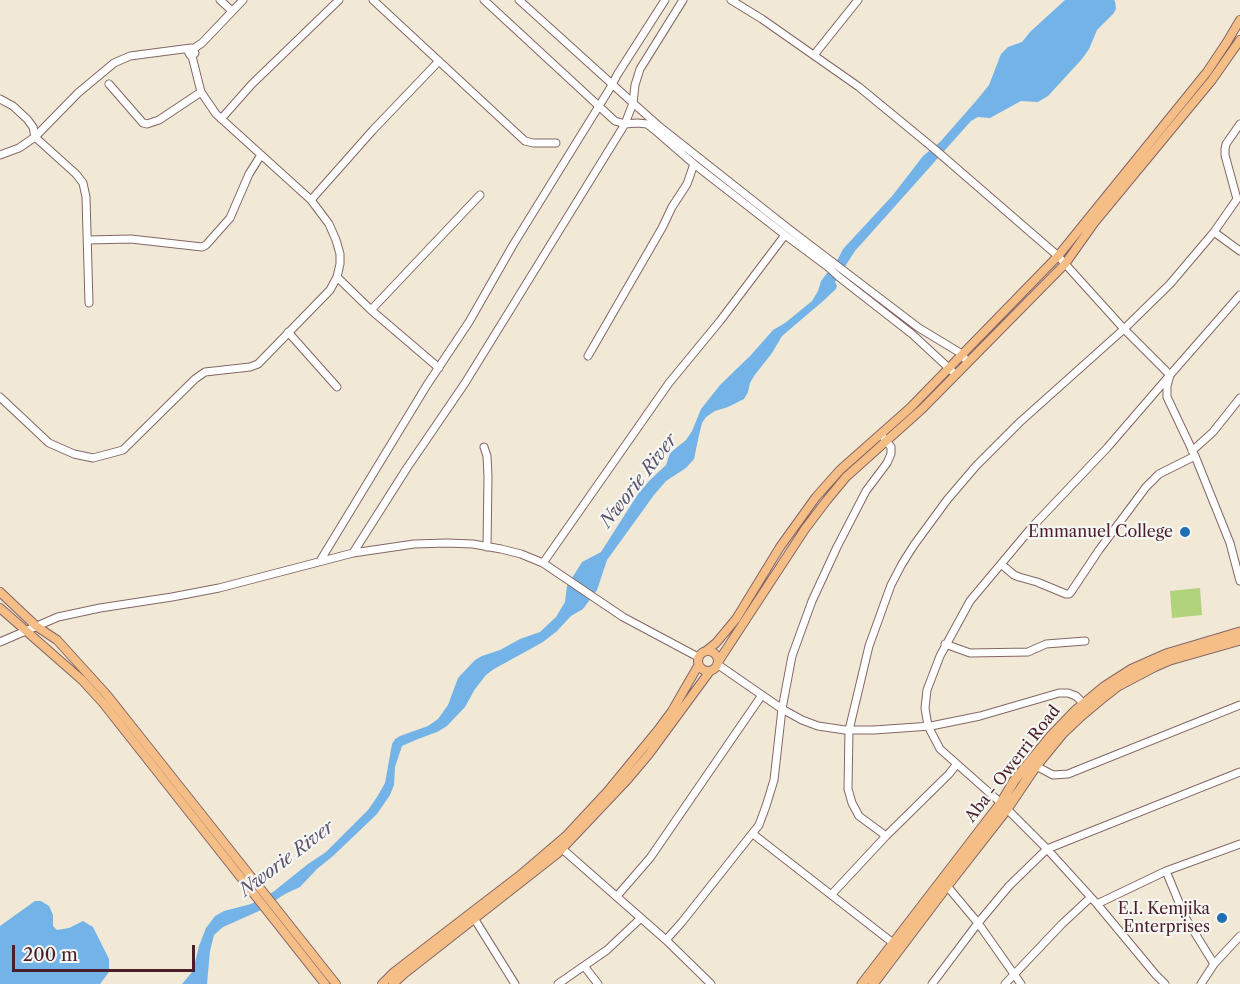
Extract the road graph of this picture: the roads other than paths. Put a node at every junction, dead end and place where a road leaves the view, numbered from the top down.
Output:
1 (220, 0) edge
2 (243, 0) edge
3 (339, 0) edge
4 (373, 0) edge
5 (484, 0) edge
6 (519, 0) edge
7 (665, 0) edge
8 (683, 0) edge
9 (731, 0) edge
10 (858, 0) edge
11 (232, 11) junction
12 (1240, 20) edge
13 (1240, 40) edge
14 (192, 52) junction
15 (814, 55) junction
16 (439, 61) junction
17 (109, 84) dead end
18 (612, 85) junction
19 (201, 92) junction
20 (0, 99) edge
21 (633, 104) junction
22 (599, 107) junction
23 (221, 119) junction
24 (626, 124) junction
25 (1240, 124) edge
26 (35, 137) junction
27 (556, 143) dead end
28 (0, 155) edge
29 (261, 155) junction
30 (694, 164) junction
31 (480, 195) dead end
32 (1239, 198) edge
33 (311, 200) junction
34 (1214, 232) junction
35 (785, 235) junction
36 (88, 240) junction
37 (1240, 251) edge
38 (1058, 256) junction
39 (831, 264) junction
40 (1065, 264) junction
41 (337, 278) junction
42 (1240, 295) edge
43 (89, 303) dead end
44 (1233, 303) junction
45 (1240, 308) edge
46 (370, 310) junction
47 (1124, 329) junction
48 (288, 332) junction
49 (962, 354) junction
50 (588, 356) dead end
51 (967, 362) junction
52 (439, 368) junction
53 (952, 371) junction
54 (1170, 375) junction
55 (337, 387) dead end
56 (0, 397) edge
57 (1240, 398) edge
58 (884, 438) junction
59 (484, 447) dead end
60 (1194, 454) junction
61 (1240, 540) edge
62 (1230, 543) junction
63 (488, 547) junction
64 (353, 553) junction
65 (320, 561) junction
66 (543, 563) junction
67 (1001, 564) junction
68 (1240, 581) edge
69 (0, 592) edge
70 (0, 608) edge
71 (36, 626) junction
72 (25, 631) junction
73 (1240, 632) edge
74 (1240, 640) edge
75 (1085, 641) dead end
76 (0, 642) edge
77 (945, 644) junction
78 (706, 651) junction
79 (698, 661) junction
80 (718, 663) junction
81 (710, 671) junction
82 (762, 695) junction
83 (1240, 705) edge
84 (1086, 706) junction
85 (782, 709) junction
86 (928, 726) junction
87 (849, 730) junction
88 (956, 765) junction
89 (1036, 766) junction
90 (1240, 772) edge
91 (1004, 806) junction
92 (753, 834) junction
93 (886, 836) junction
94 (1240, 844) edge
95 (560, 847) junction
96 (1047, 849) junction
97 (1166, 871) junction
98 (252, 884) junction
99 (946, 886) junction
100 (831, 895) junction
101 (617, 896) junction
102 (1090, 898) junction
103 (1097, 904) junction
104 (473, 916) junction
105 (641, 918) junction
106 (281, 922) junction
107 (978, 923) junction
108 (1240, 936) edge
109 (666, 940) junction
110 (893, 943) junction
111 (1214, 964) junction
112 (584, 966) junction
113 (1014, 974) junction
114 (396, 980) edge
115 (512, 983) edge
116 (325, 984) edge
117 (336, 984) edge
118 (382, 984) edge
119 (558, 984) edge
120 (598, 984) edge
121 (711, 984) edge
122 (862, 984) edge
123 (873, 984) edge
124 (932, 984) edge
125 (1005, 984) edge
126 (1021, 984) edge
127 (1165, 984) edge
128 (1201, 984) edge

1 - 11 street
2 - 11 street
3 - 23 street
4 - 16 street
5 - 22 street
6 - 18 street
7 - 18 street
8 - 21 street
9 - 15 street
10 - 15 street
11 - 14 street
12 - 38 main road
13 - 40 main road
14 - 19 street
14 - 26 street
15 - 38 street
16 - 27 street
16 - 33 street
17 - 19 street
18 - 21 street
18 - 22 street
19 - 23 street
20 - 26 street
21 - 24 street
21 - 39 street
22 - 24 street
22 - 52 street
23 - 29 street
24 - 30 street
24 - 64 street
25 - 32 street
26 - 28 street
26 - 36 street
29 - 33 street
29 - 36 street
30 - 35 street
30 - 50 street
31 - 46 street
32 - 34 street
33 - 41 street
34 - 37 street
34 - 47 street
35 - 39 street
35 - 66 street
36 - 43 street
38 - 40 street
38 - 49 main road
39 - 49 street
39 - 53 street
40 - 47 street
40 - 51 main road
41 - 46 street
41 - 48 street
42 - 44 street
44 - 45 street
44 - 54 street
46 - 52 street
47 - 54 street
47 - 87 street
48 - 55 street
48 - 56 street
49 - 51 street
49 - 53 main road
51 - 53 main road
52 - 65 street
53 - 58 main road
54 - 60 street
54 - 67 street
57 - 60 street
58 - 78 main road
58 - 80 main road
58 - 85 street
59 - 63 street
60 - 62 street
60 - 67 street
61 - 62 street
62 - 68 street
63 - 64 street
63 - 66 street
64 - 65 street
65 - 71 street
66 - 79 street
67 - 77 street
69 - 71 main road
70 - 72 main road
71 - 72 street
71 - 98 main road
72 - 76 street
72 - 98 main road
73 - 84 highway, Aba - Owerri Road
74 - 84 highway, Aba - Owerri Road
75 - 77 street
77 - 86 street
78 - 79 main road
78 - 80 main road
79 - 81 main road
79 - 95 main road
80 - 81 main road
80 - 82 street
81 - 95 main road
82 - 85 street
82 - 101 street
83 - 89 street
84 - 86 street
84 - 89 highway, Aba - Owerri Road
84 - 91 highway, Aba - Owerri Road
85 - 87 street
85 - 92 street
86 - 87 street
86 - 88 street
87 - 93 street
88 - 91 street
88 - 93 street
89 - 91 highway, Aba - Owerri Road
90 - 96 street
91 - 96 street
91 - 99 highway, Aba - Owerri Road
91 - 110 highway, Aba - Owerri Road
92 - 100 street
92 - 109 street
93 - 100 street
94 - 97 street
95 - 101 street
95 - 104 main road
96 - 102 street
96 - 107 street
97 - 103 street
97 - 111 street
98 - 106 main road
99 - 107 street
99 - 123 highway, Aba - Owerri Road
100 - 110 street
101 - 105 street
102 - 103 street
102 - 113 street
103 - 127 street
104 - 114 main road
104 - 115 street
105 - 109 street
105 - 112 street
106 - 116 main road
106 - 117 main road
107 - 113 street
107 - 124 street
108 - 111 street
109 - 121 street
110 - 122 highway, Aba - Owerri Road
111 - 128 street
112 - 119 street
112 - 120 street
113 - 125 street
113 - 126 street
114 - 118 main road

